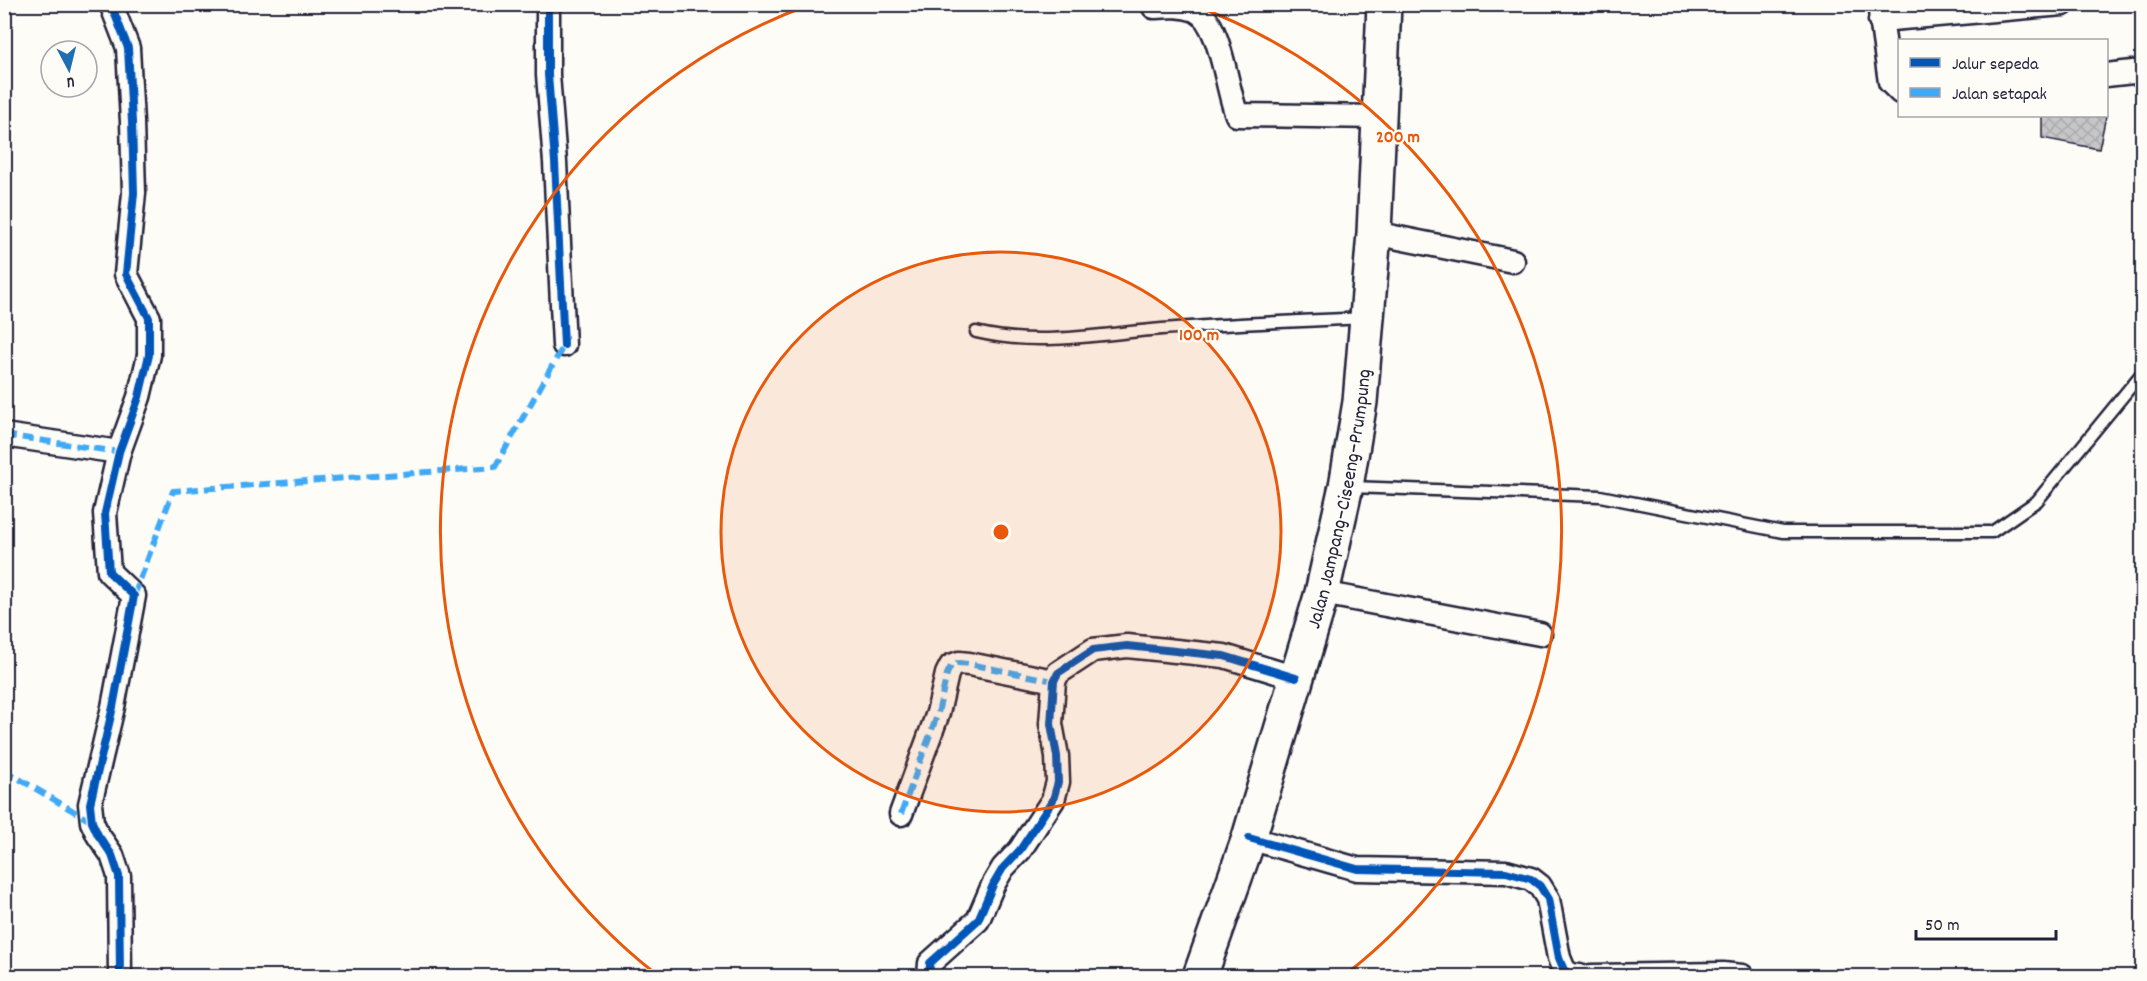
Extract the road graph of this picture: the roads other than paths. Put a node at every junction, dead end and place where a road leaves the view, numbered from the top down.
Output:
1 (111, 4) edge
2 (548, 4) edge
3 (1384, 4) edge
4 (2063, 4) edge
5 (1154, 7) dead end
6 (1879, 12) edge
7 (2142, 71) edge
8 (2108, 75) edge
9 (1898, 91) edge
10 (1380, 117) junction
11 (1374, 233) junction
12 (1513, 261) dead end
13 (1367, 318) junction
14 (975, 332) dead end
15 (564, 345) dead end
16 (2142, 373) edge
17 (4, 435) edge
18 (119, 452) junction
19 (1346, 486) junction
20 (1322, 593) junction
21 (1540, 634) dead end
22 (1296, 678) junction
23 (1054, 681) junction
24 (901, 814) dead end
25 (1249, 838) junction
26 (120, 976) edge
27 (929, 976) edge
28 (1200, 976) edge
29 (1580, 976) edge
30 (1590, 976) edge
31 (1742, 976) edge

1 - 18 street
2 - 15 street
3 - 10 main road, Jalan Jampang–Ciseeng–Prumpung
4 - 6 street
5 - 10 street
6 - 9 street
7 - 8 street
10 - 11 main road, Jalan Jampang–Ciseeng–Prumpung
11 - 12 street
11 - 13 main road, Jalan Jampang–Ciseeng–Prumpung
13 - 14 lane
13 - 19 main road, Jalan Jampang–Ciseeng–Prumpung
16 - 19 lane
17 - 18 street
18 - 26 street
19 - 20 main road, Jalan Jampang–Ciseeng–Prumpung
20 - 21 street
20 - 22 main road, Jalan Jampang–Ciseeng–Prumpung
22 - 23 street
22 - 25 main road, Jalan Jampang–Ciseeng–Prumpung
23 - 24 street
23 - 27 street
25 - 28 main road, Jalan Jampang–Ciseeng–Prumpung
25 - 29 street
30 - 31 street

